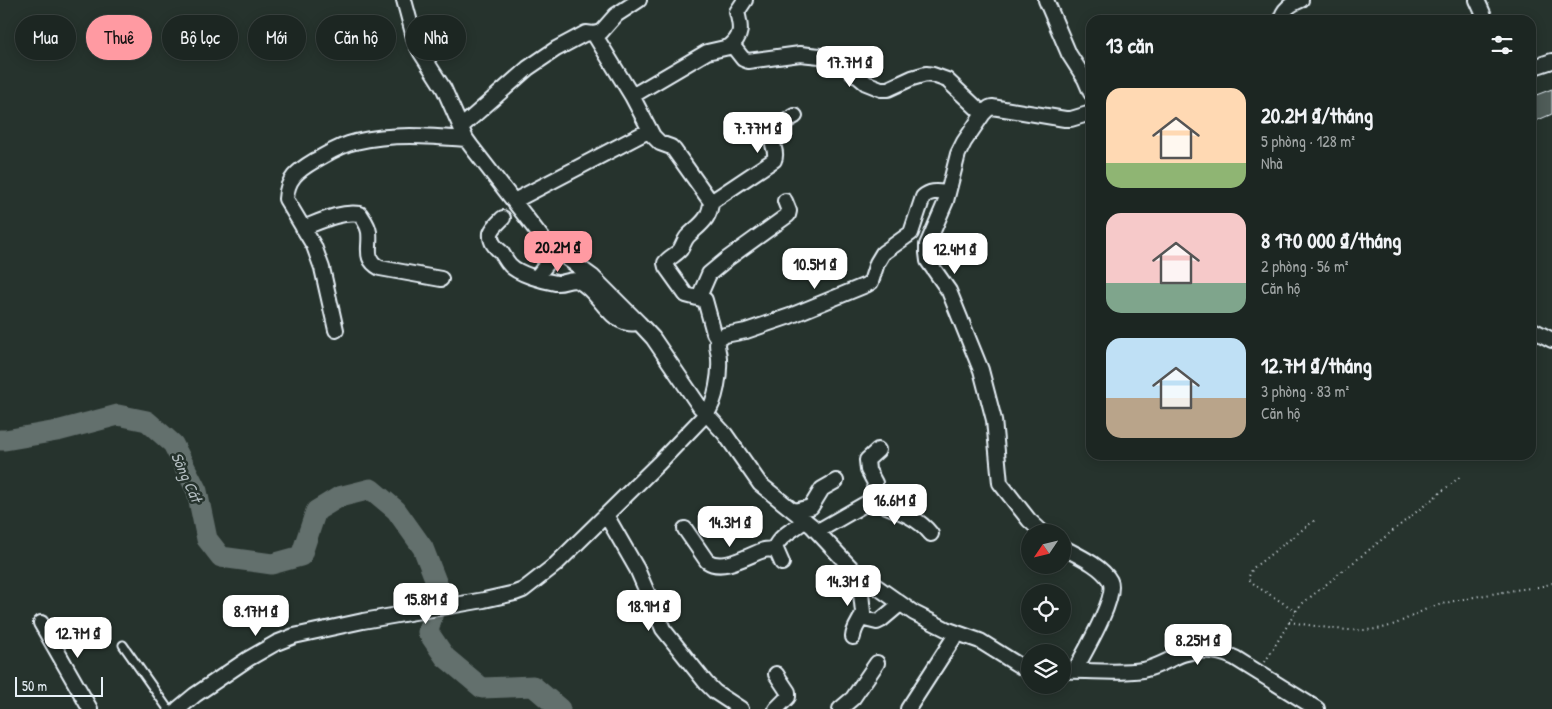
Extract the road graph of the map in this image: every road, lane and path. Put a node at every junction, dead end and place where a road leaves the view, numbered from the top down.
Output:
1 (404, 0) edge
2 (639, 0) edge
3 (745, 0) edge
4 (1046, 0) edge
5 (1301, 0) edge
6 (1478, 0) edge
7 (1282, 15) edge
8 (1484, 15) edge
9 (594, 34) junction
10 (732, 46) junction
11 (1552, 61) edge
12 (1536, 66) edge
13 (1086, 79) edge
14 (632, 96) junction
15 (983, 114) junction
16 (1086, 115) edge
17 (795, 116) dead end
18 (650, 130) junction
19 (463, 133) junction
20 (948, 193) junction
21 (514, 201) junction
22 (784, 201) dead end
23 (711, 202) junction
24 (503, 218) dead end
25 (303, 228) junction
26 (557, 251) junction
27 (536, 278) junction
28 (441, 279) dead end
29 (699, 298) junction
30 (639, 323) junction
31 (336, 330) dead end
32 (1536, 332) edge
33 (718, 339) junction
34 (1552, 340) edge
35 (707, 413) junction
36 (878, 450) dead end
37 (1461, 476) dead end
38 (836, 481) dead end
39 (872, 500) junction
40 (606, 515) junction
41 (800, 515) junction
42 (1315, 520) dead end
43 (1033, 524) edge
44 (685, 529) dead end
45 (818, 531) junction
46 (931, 534) dead end
47 (1071, 552) edge
48 (859, 575) junction
49 (1552, 583) edge
50 (900, 604) junction
51 (1296, 611) junction
52 (861, 618) junction
53 (1289, 622) junction
54 (41, 623) dead end
55 (957, 633) junction
56 (853, 637) dead end
57 (123, 645) dead end
58 (877, 663) dead end
59 (1021, 667) edge
60 (1071, 668) edge
61 (1071, 671) edge
62 (1258, 673) junction
63 (776, 674) dead end
64 (90, 709) edge
65 (168, 709) edge
66 (178, 709) edge
67 (741, 709) edge
68 (776, 709) edge
69 (840, 709) edge
70 (908, 709) edge
71 (1317, 709) edge

1 - 19 street
2 - 9 street
3 - 10 street
4 - 13 street
5 - 7 street
6 - 8 street
9 - 14 street
9 - 19 street
10 - 14 street
10 - 15 street
11 - 12 street
14 - 18 street
15 - 16 street
15 - 20 street
17 - 23 street
18 - 21 street
18 - 23 street
19 - 21 street
19 - 25 street
20 - 33 street
20 - 43 street
21 - 26 street
22 - 29 street
23 - 29 street
24 - 27 street
25 - 28 street
25 - 31 street
26 - 27 street
26 - 30 street
27 - 30 street
29 - 33 street
30 - 35 street
32 - 34 street
33 - 35 street
35 - 40 street
35 - 41 street
36 - 39 street
37 - 51 path
38 - 41 street
39 - 45 street
39 - 46 street
40 - 66 street
40 - 67 street
41 - 44 street
41 - 45 street
42 - 51 path
45 - 48 street
47 - 60 street
48 - 50 street
48 - 52 street
49 - 53 path
50 - 52 street
50 - 55 street
51 - 53 path
52 - 56 street
53 - 62 path
54 - 64 street
55 - 59 street
55 - 70 street
57 - 65 lane
58 - 69 street
61 - 62 street
62 - 71 street
63 - 68 street

